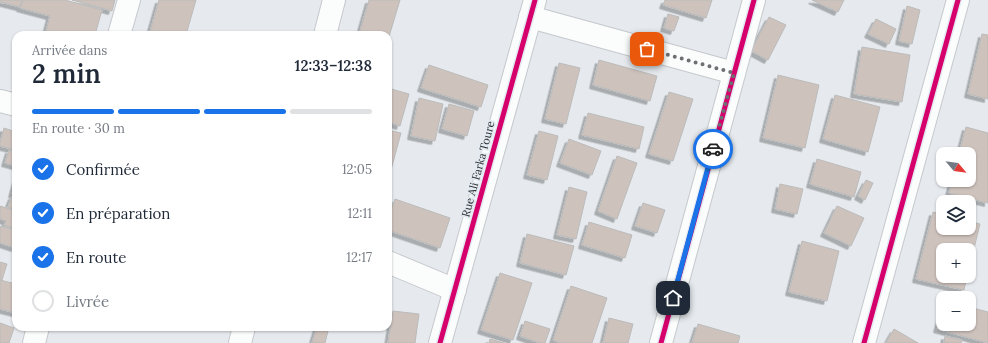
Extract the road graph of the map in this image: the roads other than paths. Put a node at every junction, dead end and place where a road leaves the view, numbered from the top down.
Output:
1 (129, 0) edge
2 (334, 0) edge
3 (754, 0) edge
4 (958, 0) edge
5 (533, 9) edge
6 (120, 31) edge
7 (326, 31) edge
8 (734, 73) junction
9 (0, 101) edge
10 (12, 104) edge
11 (392, 264) edge
12 (455, 290) junction
13 (37, 331) edge
14 (243, 331) edge
15 (34, 343) edge
16 (240, 343) edge
17 (440, 343) edge
18 (661, 343) edge
19 (864, 343) edge

1 - 6 street
2 - 7 street
3 - 8 street
4 - 19 street
5 - 8 street
5 - 12 street, Rue Ali Farka Toure
8 - 18 street
9 - 10 street
11 - 12 street
12 - 17 street, Rue Ali Farka Toure
13 - 15 street
14 - 16 street

